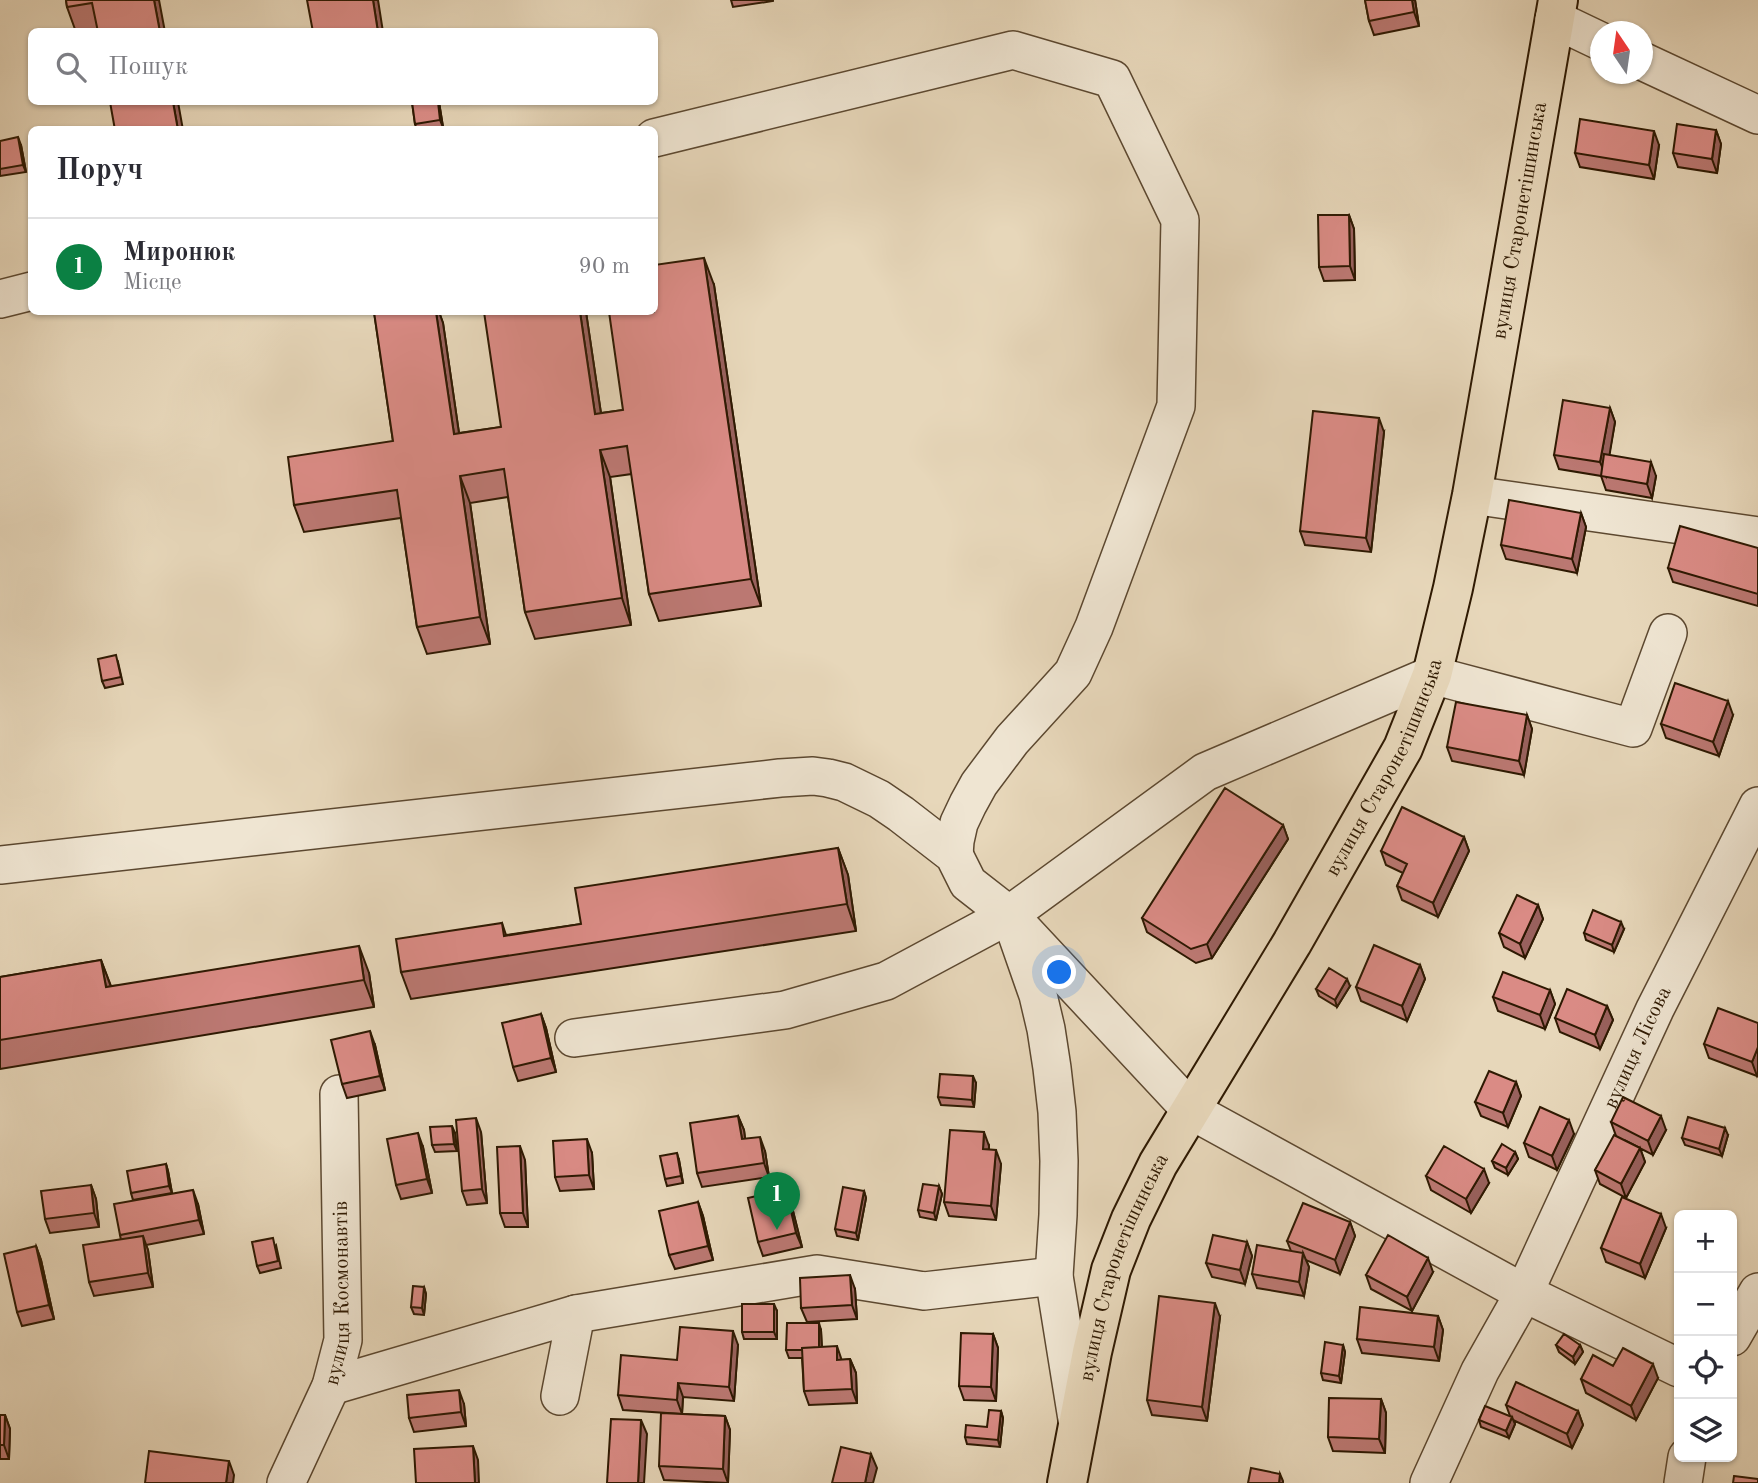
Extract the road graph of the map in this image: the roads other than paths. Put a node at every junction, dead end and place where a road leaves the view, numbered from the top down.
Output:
1 (1556, 10) edge
2 (1590, 33) edge
3 (1653, 66) edge
4 (1758, 115) edge
5 (658, 137) edge
6 (28, 292) edge
7 (0, 299) edge
8 (1472, 495) junction
9 (1758, 536) edge
10 (1668, 633) dead end
11 (1432, 675) junction
12 (1758, 806) edge
13 (954, 855) junction
14 (0, 865) edge
15 (1009, 915) junction
16 (574, 1038) dead end
17 (339, 1094) edge
18 (1192, 1111) junction
19 (1054, 1276) junction
20 (1758, 1292) edge
21 (1524, 1293) junction
22 (576, 1314) junction
23 (1733, 1336) edge
24 (1674, 1366) edge
25 (331, 1386) junction
26 (560, 1396) dead end
27 (1078, 1420) junction
28 (1685, 1462) edge
29 (286, 1483) edge
30 (1067, 1483) edge
31 (1429, 1483) edge
32 (1683, 1483) edge

1 - 2 street
1 - 8 main road, вулиця Старонетішинська
3 - 4 street
5 - 13 street
6 - 7 street
8 - 9 street
8 - 11 main road, вулиця Старонетішинська
10 - 11 street
11 - 15 street
11 - 18 main road, вулиця Старонетішинська
12 - 21 street, вулиця Лісова
13 - 14 street
13 - 15 street
15 - 16 street
15 - 18 street
15 - 19 street
17 - 25 street, вулиця Космонавтів
18 - 21 street
18 - 27 main road, вулиця Старонетішинська
19 - 22 street
19 - 27 street
20 - 23 street
21 - 24 street
21 - 31 street, вулиця Лісова
22 - 25 street
22 - 26 street
25 - 29 street, вулиця Космонавтів
27 - 30 main road, вулиця Старонетішинська
28 - 32 street

